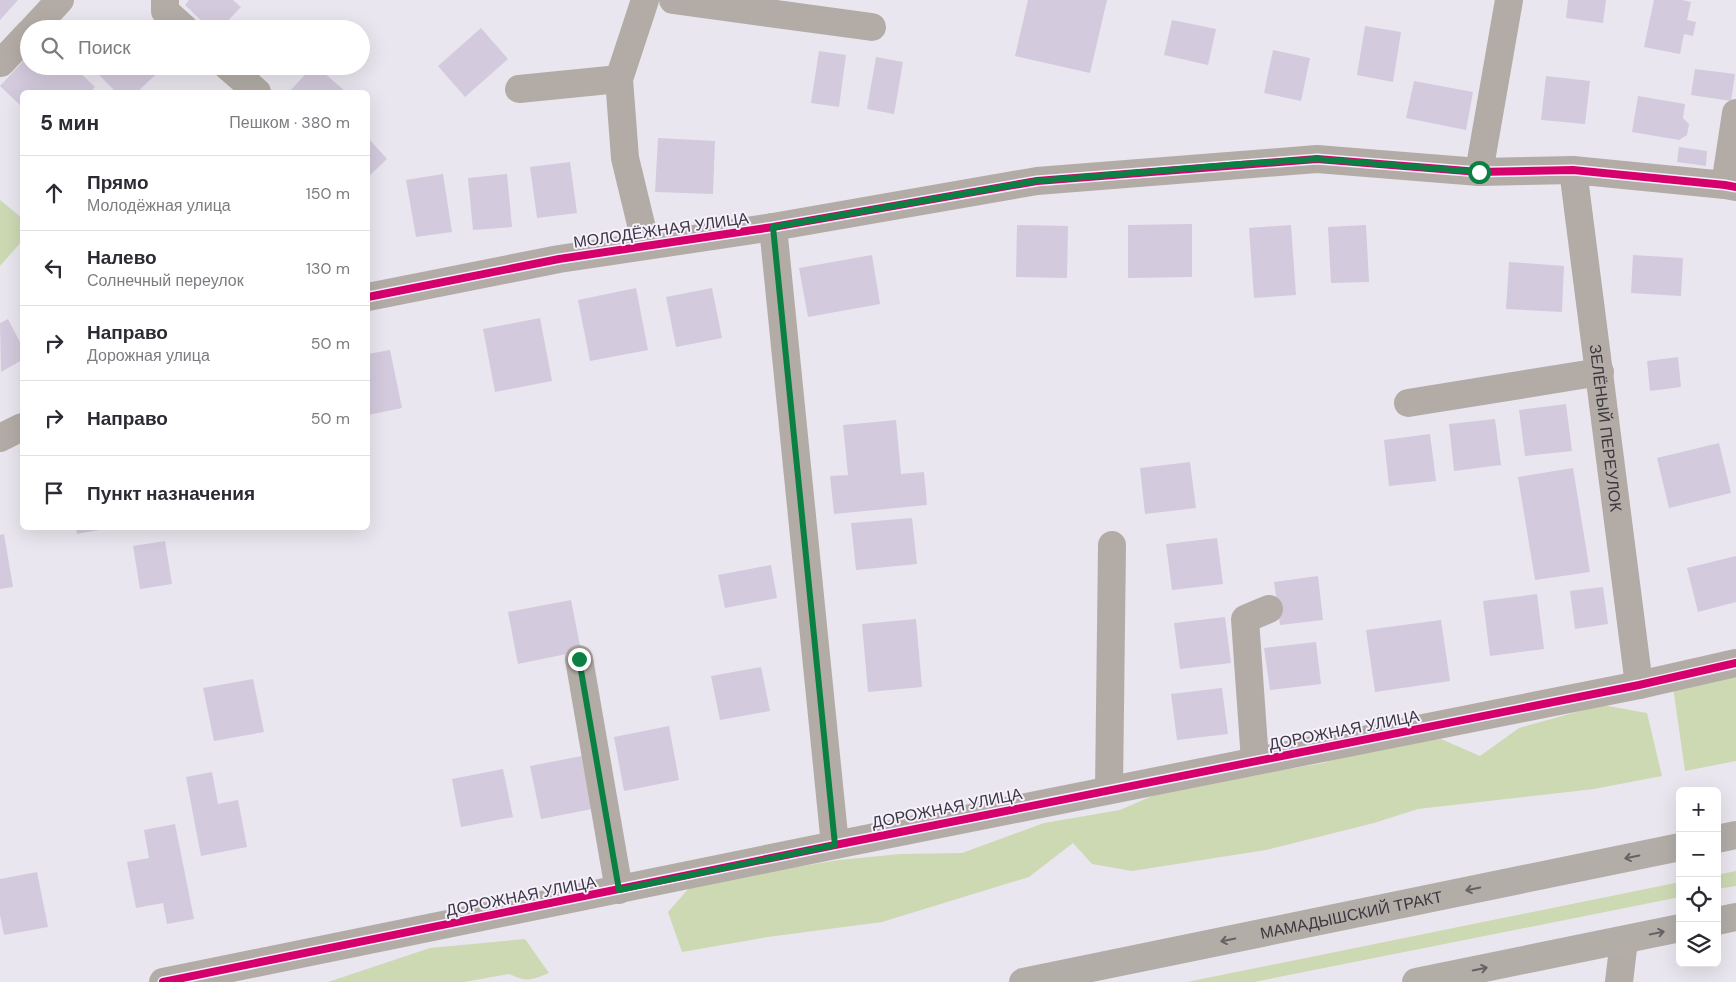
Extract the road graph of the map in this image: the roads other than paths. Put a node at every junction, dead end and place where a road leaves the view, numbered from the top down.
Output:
1 (60, 0) edge
2 (166, 0) edge
3 (645, 0) edge
4 (673, 0) edge
5 (1510, 0) edge
6 (722, 3) edge
7 (41, 20) edge
8 (175, 20) edge
9 (872, 27) dead end
10 (20, 43) edge
11 (1, 63) edge
12 (238, 75) edge
13 (619, 79) junction
14 (519, 89) dead end
15 (255, 90) edge
16 (1736, 112) edge
17 (1573, 170) junction
18 (1479, 172) junction
19 (1730, 186) edge
20 (773, 227) junction
21 (646, 245) junction
22 (370, 297) edge
23 (1600, 372) junction
24 (1408, 403) dead end
25 (20, 428) edge
26 (0, 438) edge
27 (1112, 545) dead end
28 (1269, 609) dead end
29 (579, 659) dead end
30 (1736, 664) edge
31 (1639, 685) junction
32 (1255, 761) junction
33 (1108, 790) junction
34 (1736, 835) edge
35 (1721, 838) edge
36 (835, 845) junction
37 (1676, 848) edge
38 (619, 890) junction
39 (1736, 917) edge
40 (1721, 920) edge
41 (1676, 929) edge
42 (1624, 940) junction
43 (163, 982) edge
44 (1023, 982) edge
45 (1416, 982) edge
46 (1619, 982) edge

1 - 7 street
2 - 8 street
3 - 13 street
4 - 6 street
5 - 18 street
6 - 9 street
10 - 11 street
12 - 15 street
13 - 14 street
13 - 21 street
16 - 19 street
17 - 18 street, МОЛОДЁЖНАЯ УЛИЦА
17 - 19 street, МОЛОДЁЖНАЯ УЛИЦА
17 - 23 street, ЗЕЛЁНЫЙ ПЕРЕУЛОК
18 - 20 street, МОЛОДЁЖНАЯ УЛИЦА
20 - 21 street, МОЛОДЁЖНАЯ УЛИЦА
20 - 36 street
21 - 22 street, МОЛОДЁЖНАЯ УЛИЦА
23 - 24 street
23 - 31 street, ЗЕЛЁНЫЙ ПЕРЕУЛОК
25 - 26 street
27 - 33 street
28 - 32 street
29 - 38 street
30 - 31 street, ДОРОЖНАЯ УЛИЦА
31 - 32 street, ДОРОЖНАЯ УЛИЦА
32 - 33 street, ДОРОЖНАЯ УЛИЦА
33 - 36 street, ДОРОЖНАЯ УЛИЦА
34 - 35 main road
36 - 38 street, ДОРОЖНАЯ УЛИЦА
37 -> 44 main road, МАМАДЫШСКИЙ ТРАКТ
38 - 43 street, ДОРОЖНАЯ УЛИЦА
39 - 40 main road
42 -> 41 main road
45 -> 42 main road
42 - 46 street

